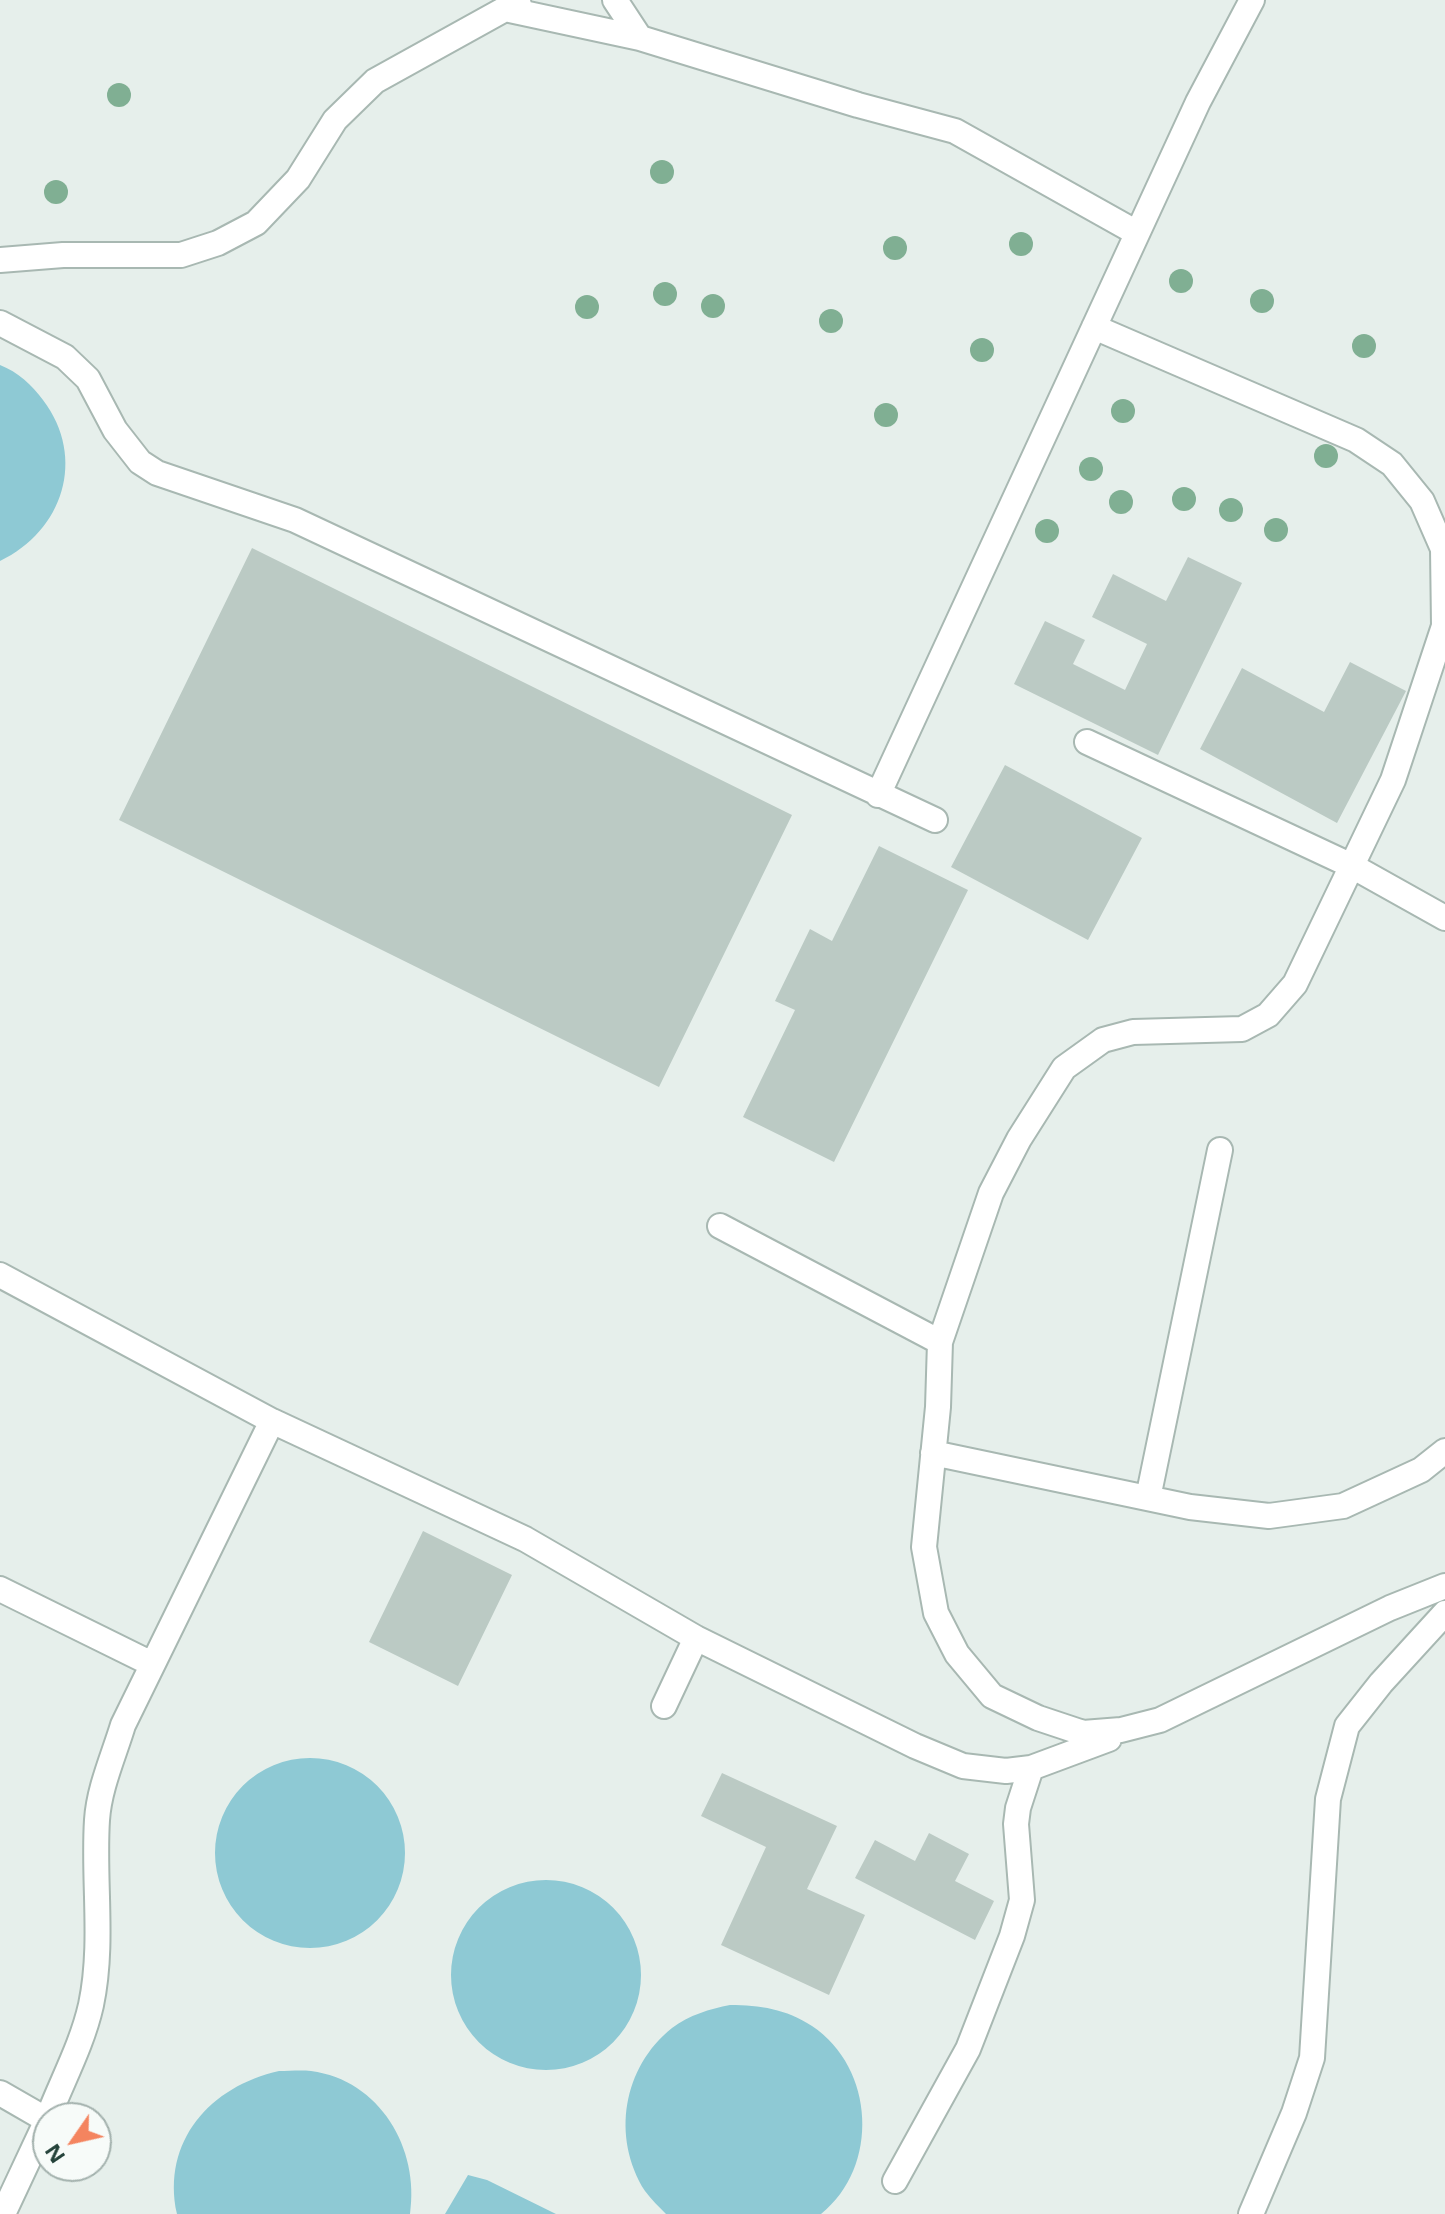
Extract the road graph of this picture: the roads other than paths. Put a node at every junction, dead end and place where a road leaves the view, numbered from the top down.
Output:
1 (536, 0) edge
2 (615, 0) edge
3 (1252, 0) edge
4 (505, 9) junction
5 (640, 38) junction
6 (1137, 233) junction
7 (0, 260) edge
8 (0, 323) edge
9 (1094, 327) junction
10 (1087, 742) dead end
11 (878, 795) junction
12 (935, 820) dead end
13 (1352, 866) junction
14 (1445, 918) edge
15 (1220, 1150) dead end
16 (720, 1226) dead end
17 (0, 1275) edge
18 (940, 1342) junction
19 (272, 1421) junction
20 (1445, 1451) edge
21 (933, 1453) junction
22 (1148, 1498) junction
23 (1445, 1586) edge
24 (0, 1589) edge
25 (1445, 1613) edge
26 (696, 1638) junction
27 (152, 1664) junction
28 (664, 1706) dead end
29 (1160, 1720) junction
30 (1031, 1768) junction
31 (0, 2093) edge
32 (55, 2102) edge
33 (32, 2111) edge
34 (32, 2152) edge
35 (895, 2181) dead end
36 (3, 2214) edge
37 (1251, 2214) edge

1 - 4 lane
2 - 5 lane
3 - 6 lane
4 - 5 lane
4 - 7 lane
5 - 6 lane
6 - 9 lane
8 - 11 lane
9 - 11 lane
9 - 13 lane
10 - 13 lane
11 - 12 lane
13 - 14 lane
13 - 18 lane
15 - 22 lane
16 - 18 lane
17 - 19 lane
18 - 21 lane
19 - 26 lane
19 - 27 lane
20 - 22 lane
21 - 22 lane
21 - 29 lane
23 - 29 lane
24 - 27 lane
25 - 37 lane
26 - 28 lane
26 - 30 lane
27 - 32 lane
29 - 30 lane
30 - 35 lane
31 - 33 lane
34 - 36 lane

